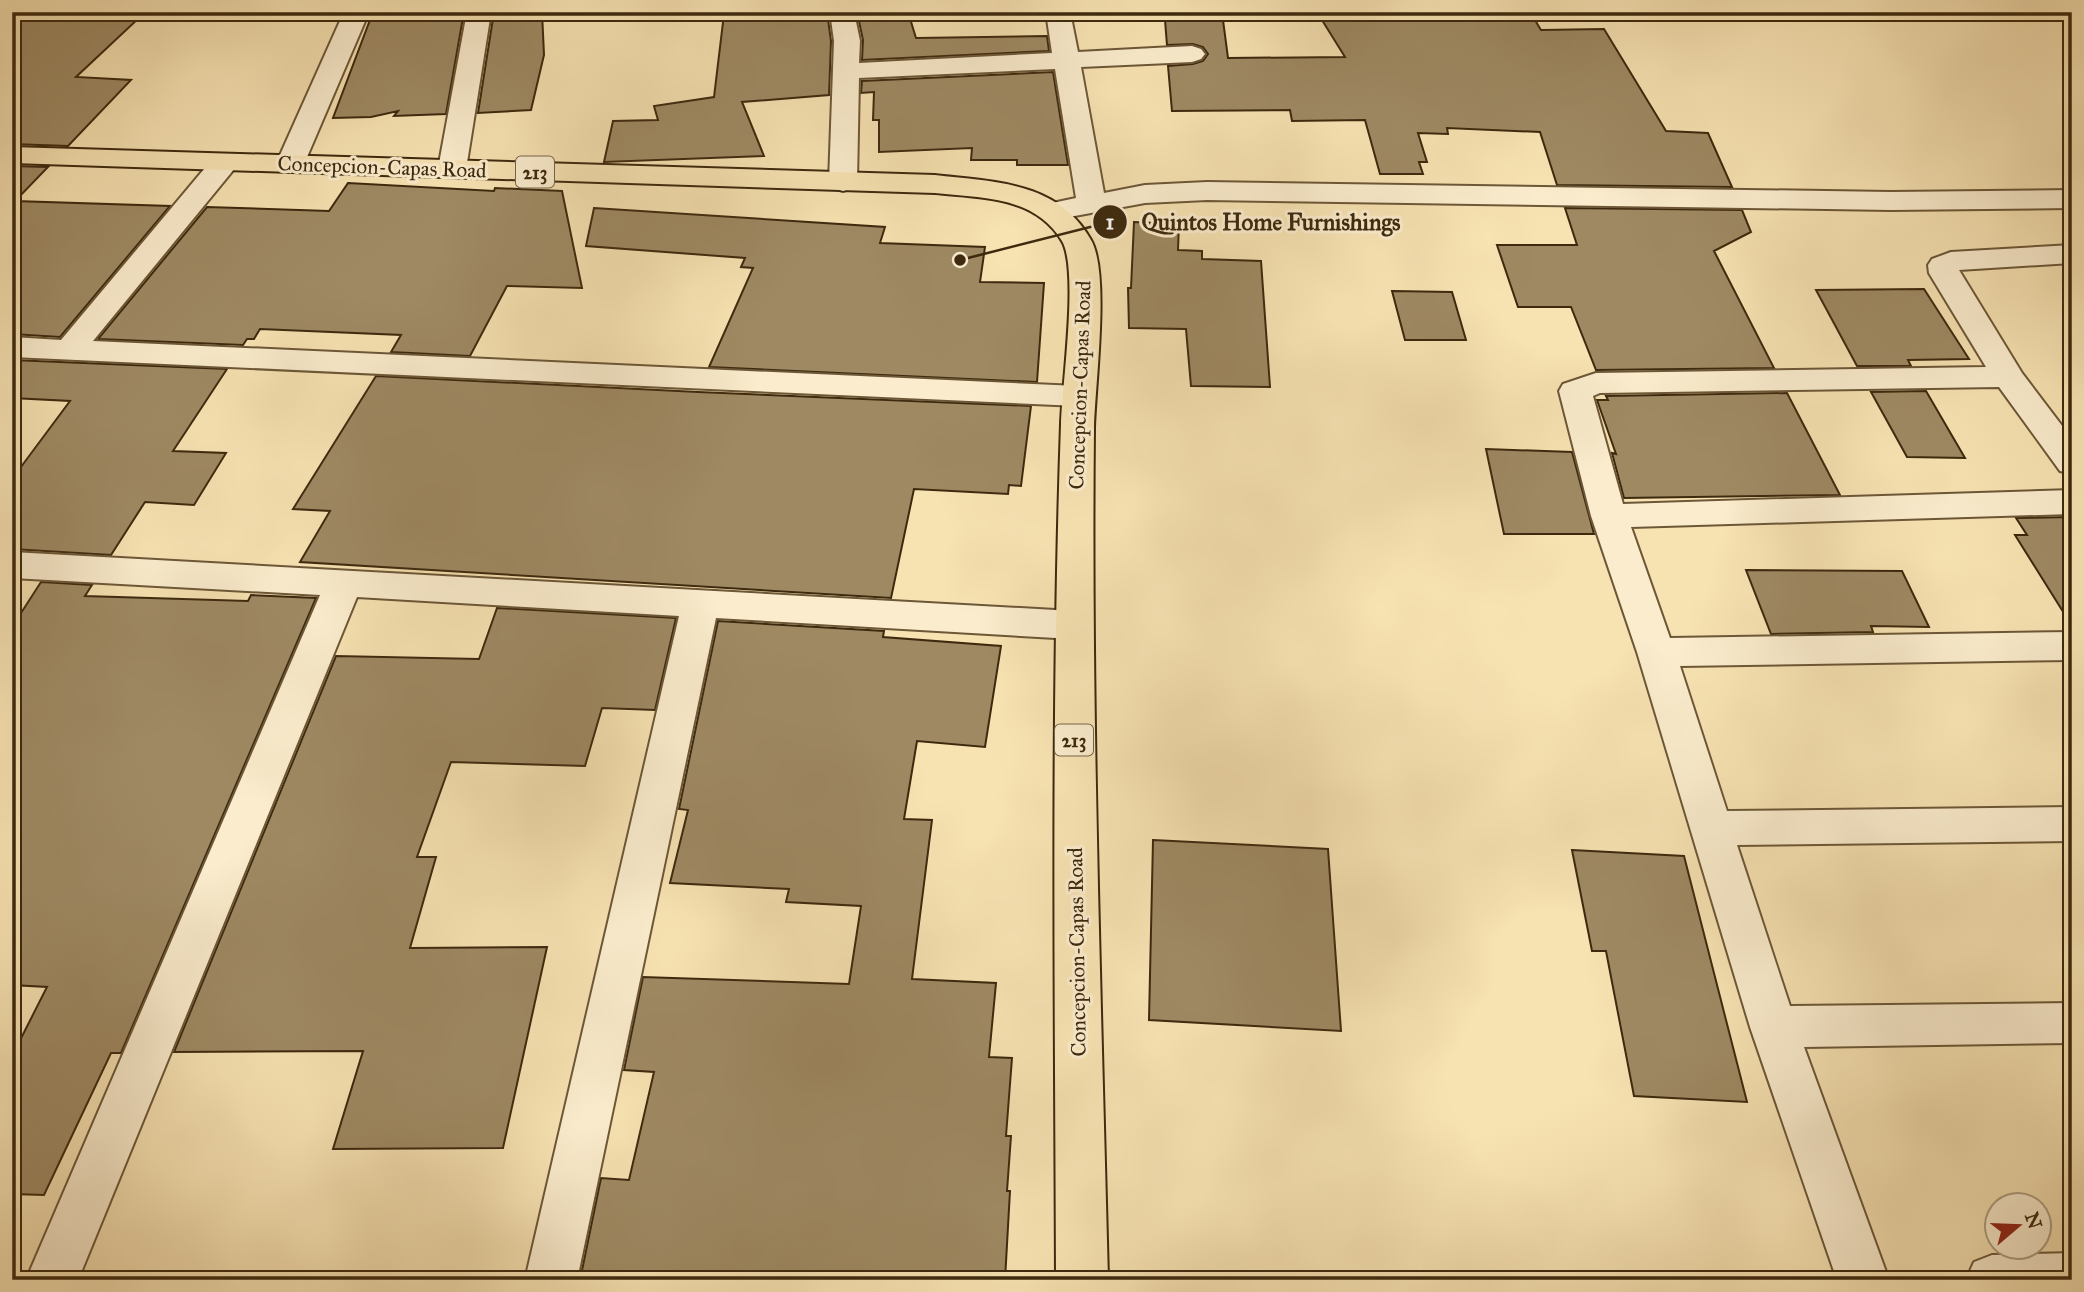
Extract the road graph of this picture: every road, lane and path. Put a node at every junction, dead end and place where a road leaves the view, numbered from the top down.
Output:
1 (358, 12) edge
2 (480, 12) edge
3 (842, 12) edge
4 (1058, 12) edge
5 (1192, 54) dead end
6 (1066, 60) junction
7 (846, 71) junction
8 (12, 155) edge
9 (225, 162) junction
10 (290, 164) junction
11 (452, 169) junction
12 (843, 182) junction
13 (2072, 199) edge
14 (2040, 200) junction
15 (1072, 206) junction
16 (2072, 252) edge
17 (12, 347) edge
18 (69, 350) junction
19 (2008, 377) junction
20 (1078, 396) junction
21 (2072, 463) edge
22 (2072, 502) edge
23 (1609, 516) junction
24 (12, 565) edge
25 (344, 583) junction
26 (700, 605) junction
27 (1073, 625) junction
28 (2072, 646) edge
29 (1656, 652) junction
30 (2072, 824) edge
31 (1711, 828) junction
32 (2072, 1023) edge
33 (1773, 1027) junction
34 (2072, 1278) edge
35 (52, 1280) edge
36 (551, 1280) edge
37 (1082, 1280) edge
38 (1863, 1280) edge
39 (1992, 1280) edge

1 - 10 street
2 - 11 street
3 - 7 street
4 - 6 street
5 - 6 street
6 - 7 street
6 - 15 street
7 - 12 street
8 - 9 main road, Concepcion-Capas Road / 213
9 - 10 main road, Concepcion-Capas Road / 213
9 - 18 street
10 - 11 main road, Concepcion-Capas Road / 213
11 - 12 main road, Concepcion-Capas Road / 213
12 - 15 main road, Concepcion-Capas Road / 213
13 - 14 street
14 - 15 street
14 - 16 street
15 - 20 main road, Concepcion-Capas Road / 213
16 - 19 street
17 - 18 street
18 - 20 street
19 - 21 street
19 - 23 street
20 - 27 main road, Concepcion-Capas Road / 213
22 - 23 street
23 - 29 street
24 - 25 street
25 - 26 street
25 - 35 street
26 - 27 street
26 - 36 street
27 - 37 main road, Concepcion-Capas Road / 213
28 - 29 street
29 - 31 street
30 - 31 street
31 - 33 street
32 - 33 street
33 - 38 street
34 - 39 street

